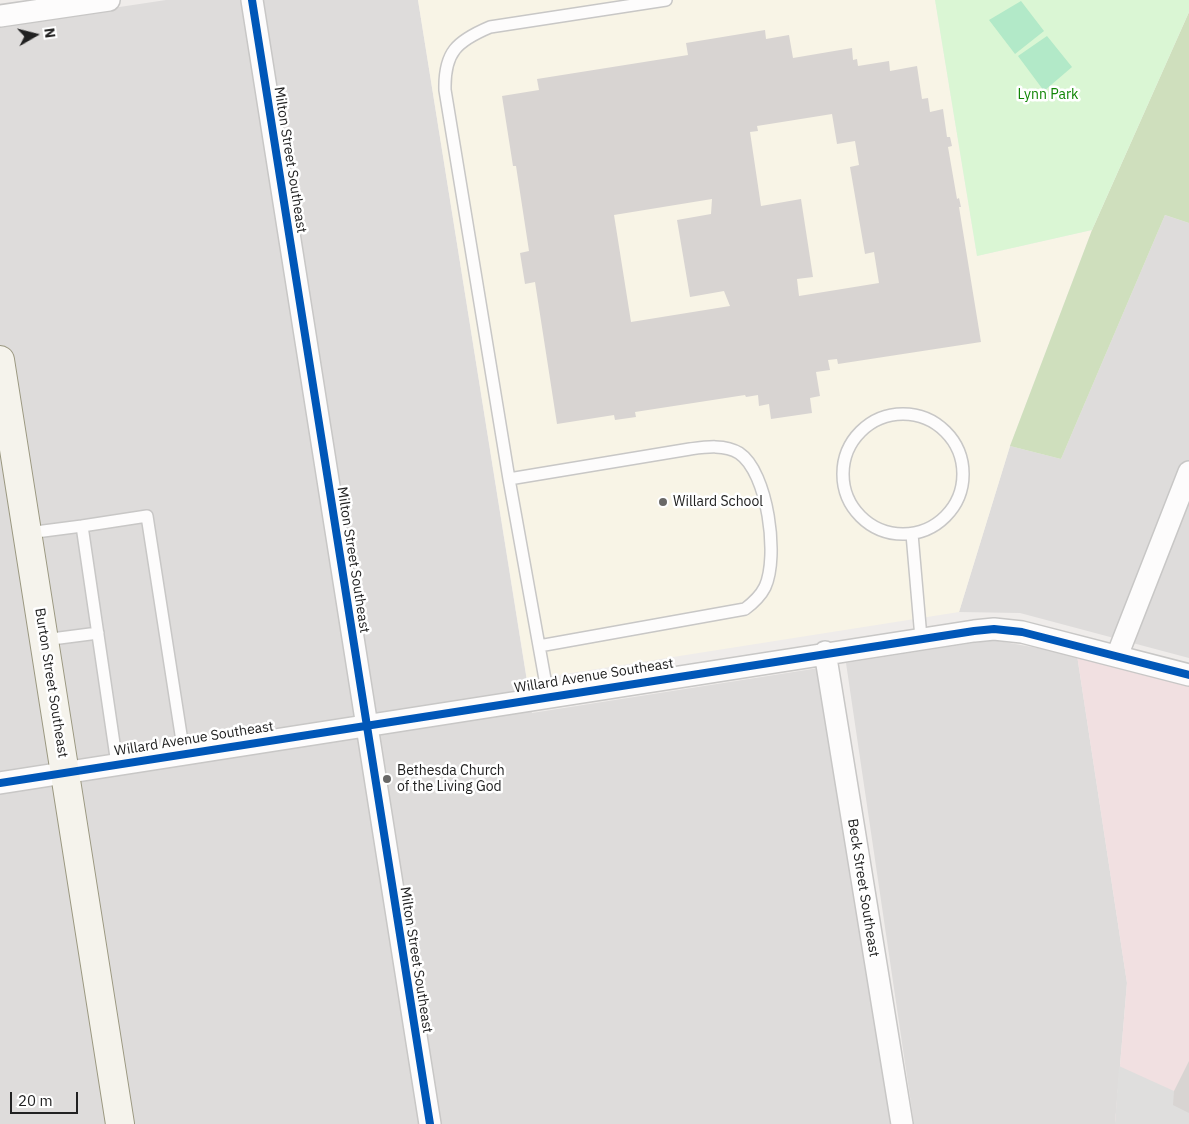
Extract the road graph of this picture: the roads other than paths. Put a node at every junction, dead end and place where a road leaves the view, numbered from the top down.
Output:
1 (109, 0) edge
2 (252, 0) edge
3 (666, 0) edge
4 (0, 16) edge
5 (0, 360) edge
6 (1189, 472) edge
7 (509, 479) junction
8 (82, 526) junction
9 (28, 533) junction
10 (912, 534) junction
11 (98, 633) junction
12 (921, 638) junction
13 (44, 640) junction
14 (539, 646) junction
15 (825, 652) junction
16 (1117, 656) junction
17 (1189, 675) edge
18 (548, 696) junction
19 (366, 724) junction
20 (184, 754) junction
21 (117, 764) junction
22 (65, 772) junction
23 (0, 783) edge
24 (120, 1124) edge
25 (430, 1124) edge
26 (902, 1124) edge

1 - 4 street
2 - 19 street, Milton Street Southeast
3 - 7 lane
5 - 9 street, Burton Street Southeast
6 - 16 street
7 - 14 lane
7 - 14 lane
8 - 9 lane
8 - 11 lane
8 - 20 lane
9 - 13 street, Burton Street Southeast
10 - 10 lane
10 - 12 lane
11 - 13 lane
11 - 21 lane
12 - 15 street, Willard Avenue Southeast
12 - 16 street, Willard Avenue Southeast
13 - 22 street, Burton Street Southeast
14 - 18 lane
15 - 18 street, Willard Avenue Southeast
15 - 26 street, Beck Street Southeast
16 - 17 street, Willard Avenue Southeast
18 - 19 street, Willard Avenue Southeast
19 - 20 street, Willard Avenue Southeast
19 - 25 street, Milton Street Southeast
20 - 21 street, Willard Avenue Southeast
21 - 22 street, Willard Avenue Southeast
22 - 23 street, Willard Avenue Southeast
22 - 24 street, Burton Street Southeast

